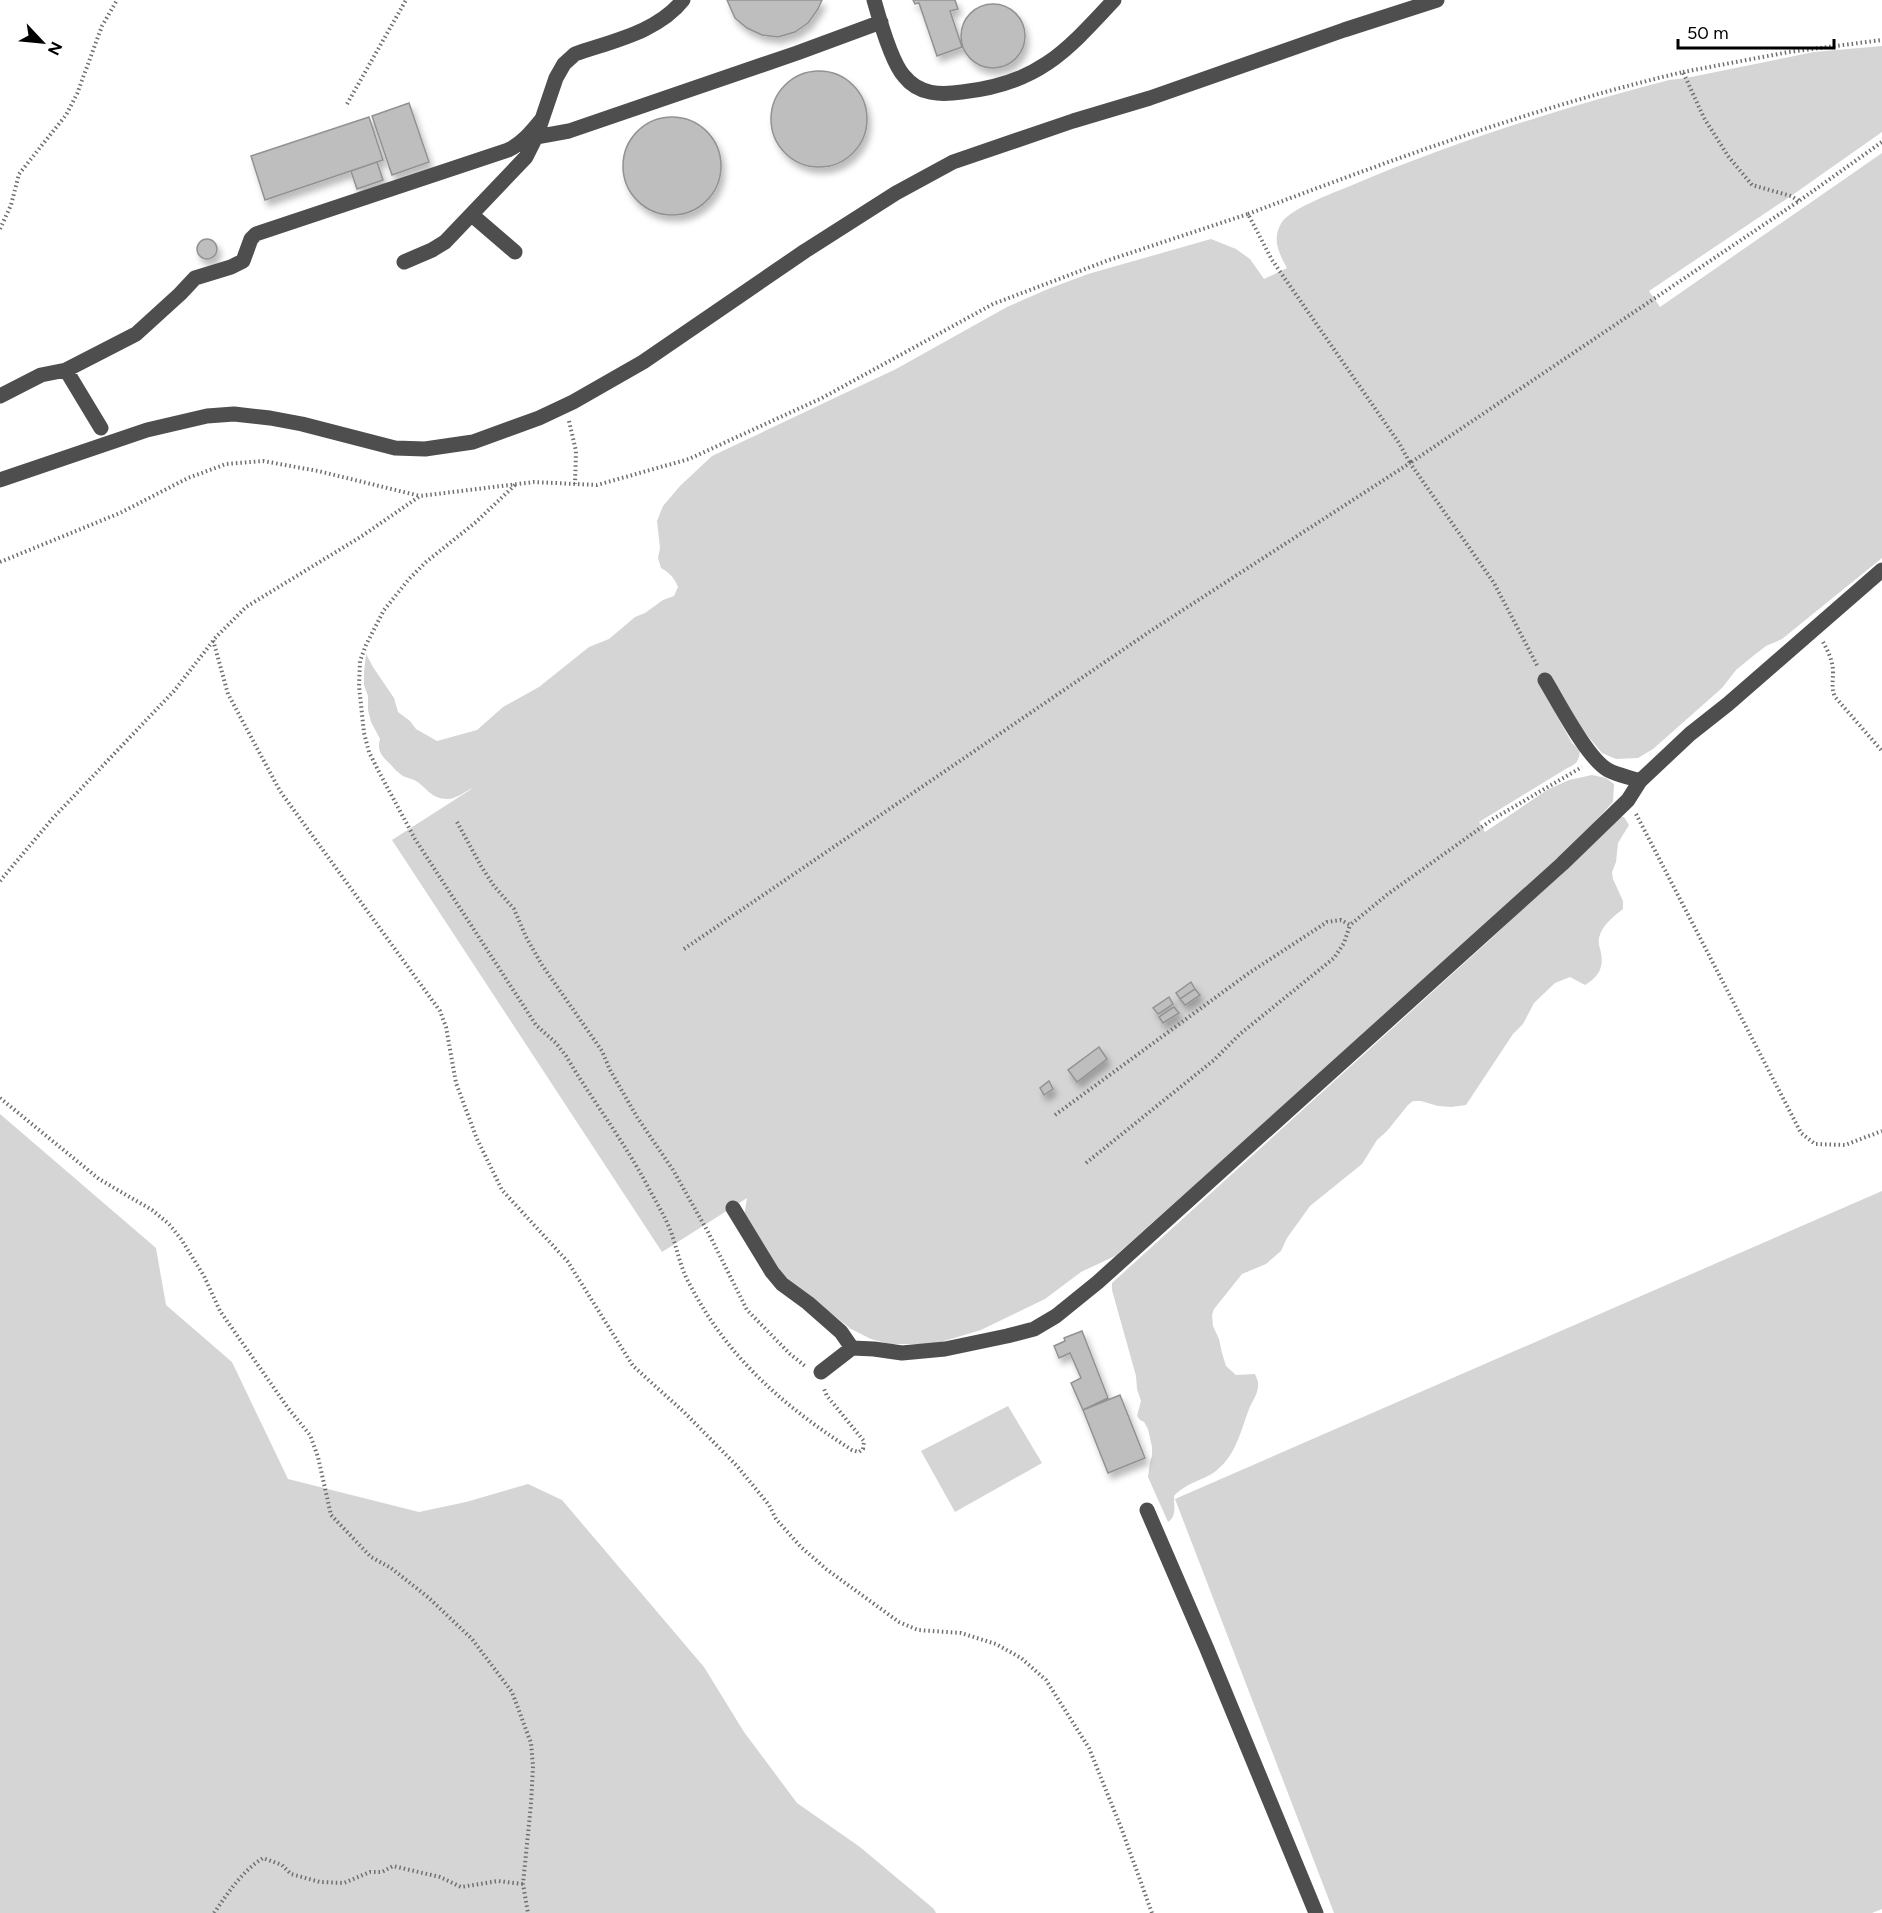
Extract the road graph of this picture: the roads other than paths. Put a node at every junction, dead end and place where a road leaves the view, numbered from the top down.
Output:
1 (683, 0) edge
2 (874, 0) edge
3 (1114, 0) edge
4 (1437, 0) edge
5 (880, 22) junction
6 (542, 118) junction
7 (536, 137) junction
8 (472, 215) junction
9 (515, 252) dead end
10 (404, 262) dead end
11 (66, 370) junction
12 (0, 396) edge
13 (101, 428) dead end
14 (0, 480) edge
15 (1882, 570) edge
16 (1545, 680) road end
17 (1640, 780) junction
18 (733, 1208) dead end
19 (852, 1348) junction
20 (821, 1372) road end
21 (1147, 1510) dead end
22 (1316, 1913) edge

1 - 6 lane
2 - 5 lane
3 - 5 lane
4 - 14 lane
5 - 7 lane
6 - 7 lane
6 - 11 lane
7 - 8 lane
8 - 9 lane
8 - 10 lane
11 - 12 lane
11 - 13 lane
15 - 17 lane
16 - 17 lane
17 - 19 lane
18 - 19 lane
19 - 20 lane
21 - 22 lane

